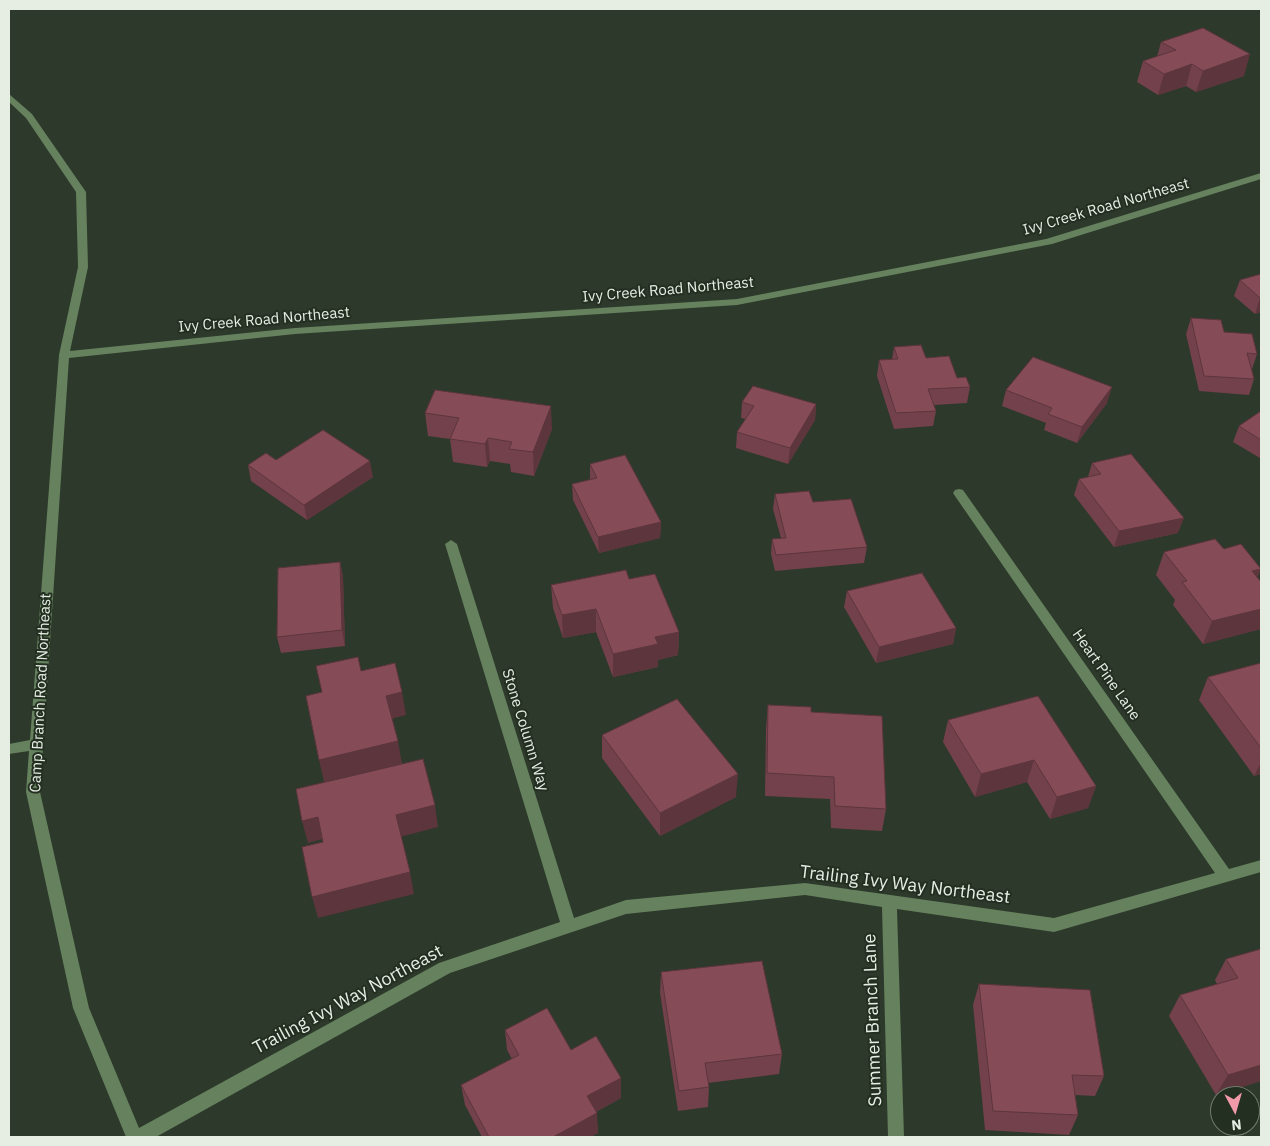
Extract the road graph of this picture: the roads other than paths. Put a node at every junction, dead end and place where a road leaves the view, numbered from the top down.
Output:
1 (9, 97) edge
2 (1261, 176) edge
3 (64, 355) junction
4 (959, 492) dead end
5 (451, 544) dead end
6 (37, 744) junction
7 (9, 749) edge
8 (1261, 866) edge
9 (1226, 876) junction
10 (889, 901) junction
11 (568, 926) junction
12 (134, 1137) edge
13 (140, 1137) edge
14 (896, 1137) edge

1 - 3 street, Camp Branch Road Northeast
2 - 3 street, Ivy Creek Road Northeast
3 - 6 street, Camp Branch Road Northeast
4 - 9 street, Heart Pine Lane
5 - 11 street, Stone Column Way
6 - 7 street
6 - 12 street, Camp Branch Road Northeast
8 - 9 street, Trailing Ivy Way Northeast
9 - 10 street, Trailing Ivy Way Northeast
10 - 11 street, Trailing Ivy Way Northeast
10 - 14 street, Summer Branch Lane
11 - 13 street, Trailing Ivy Way Northeast

